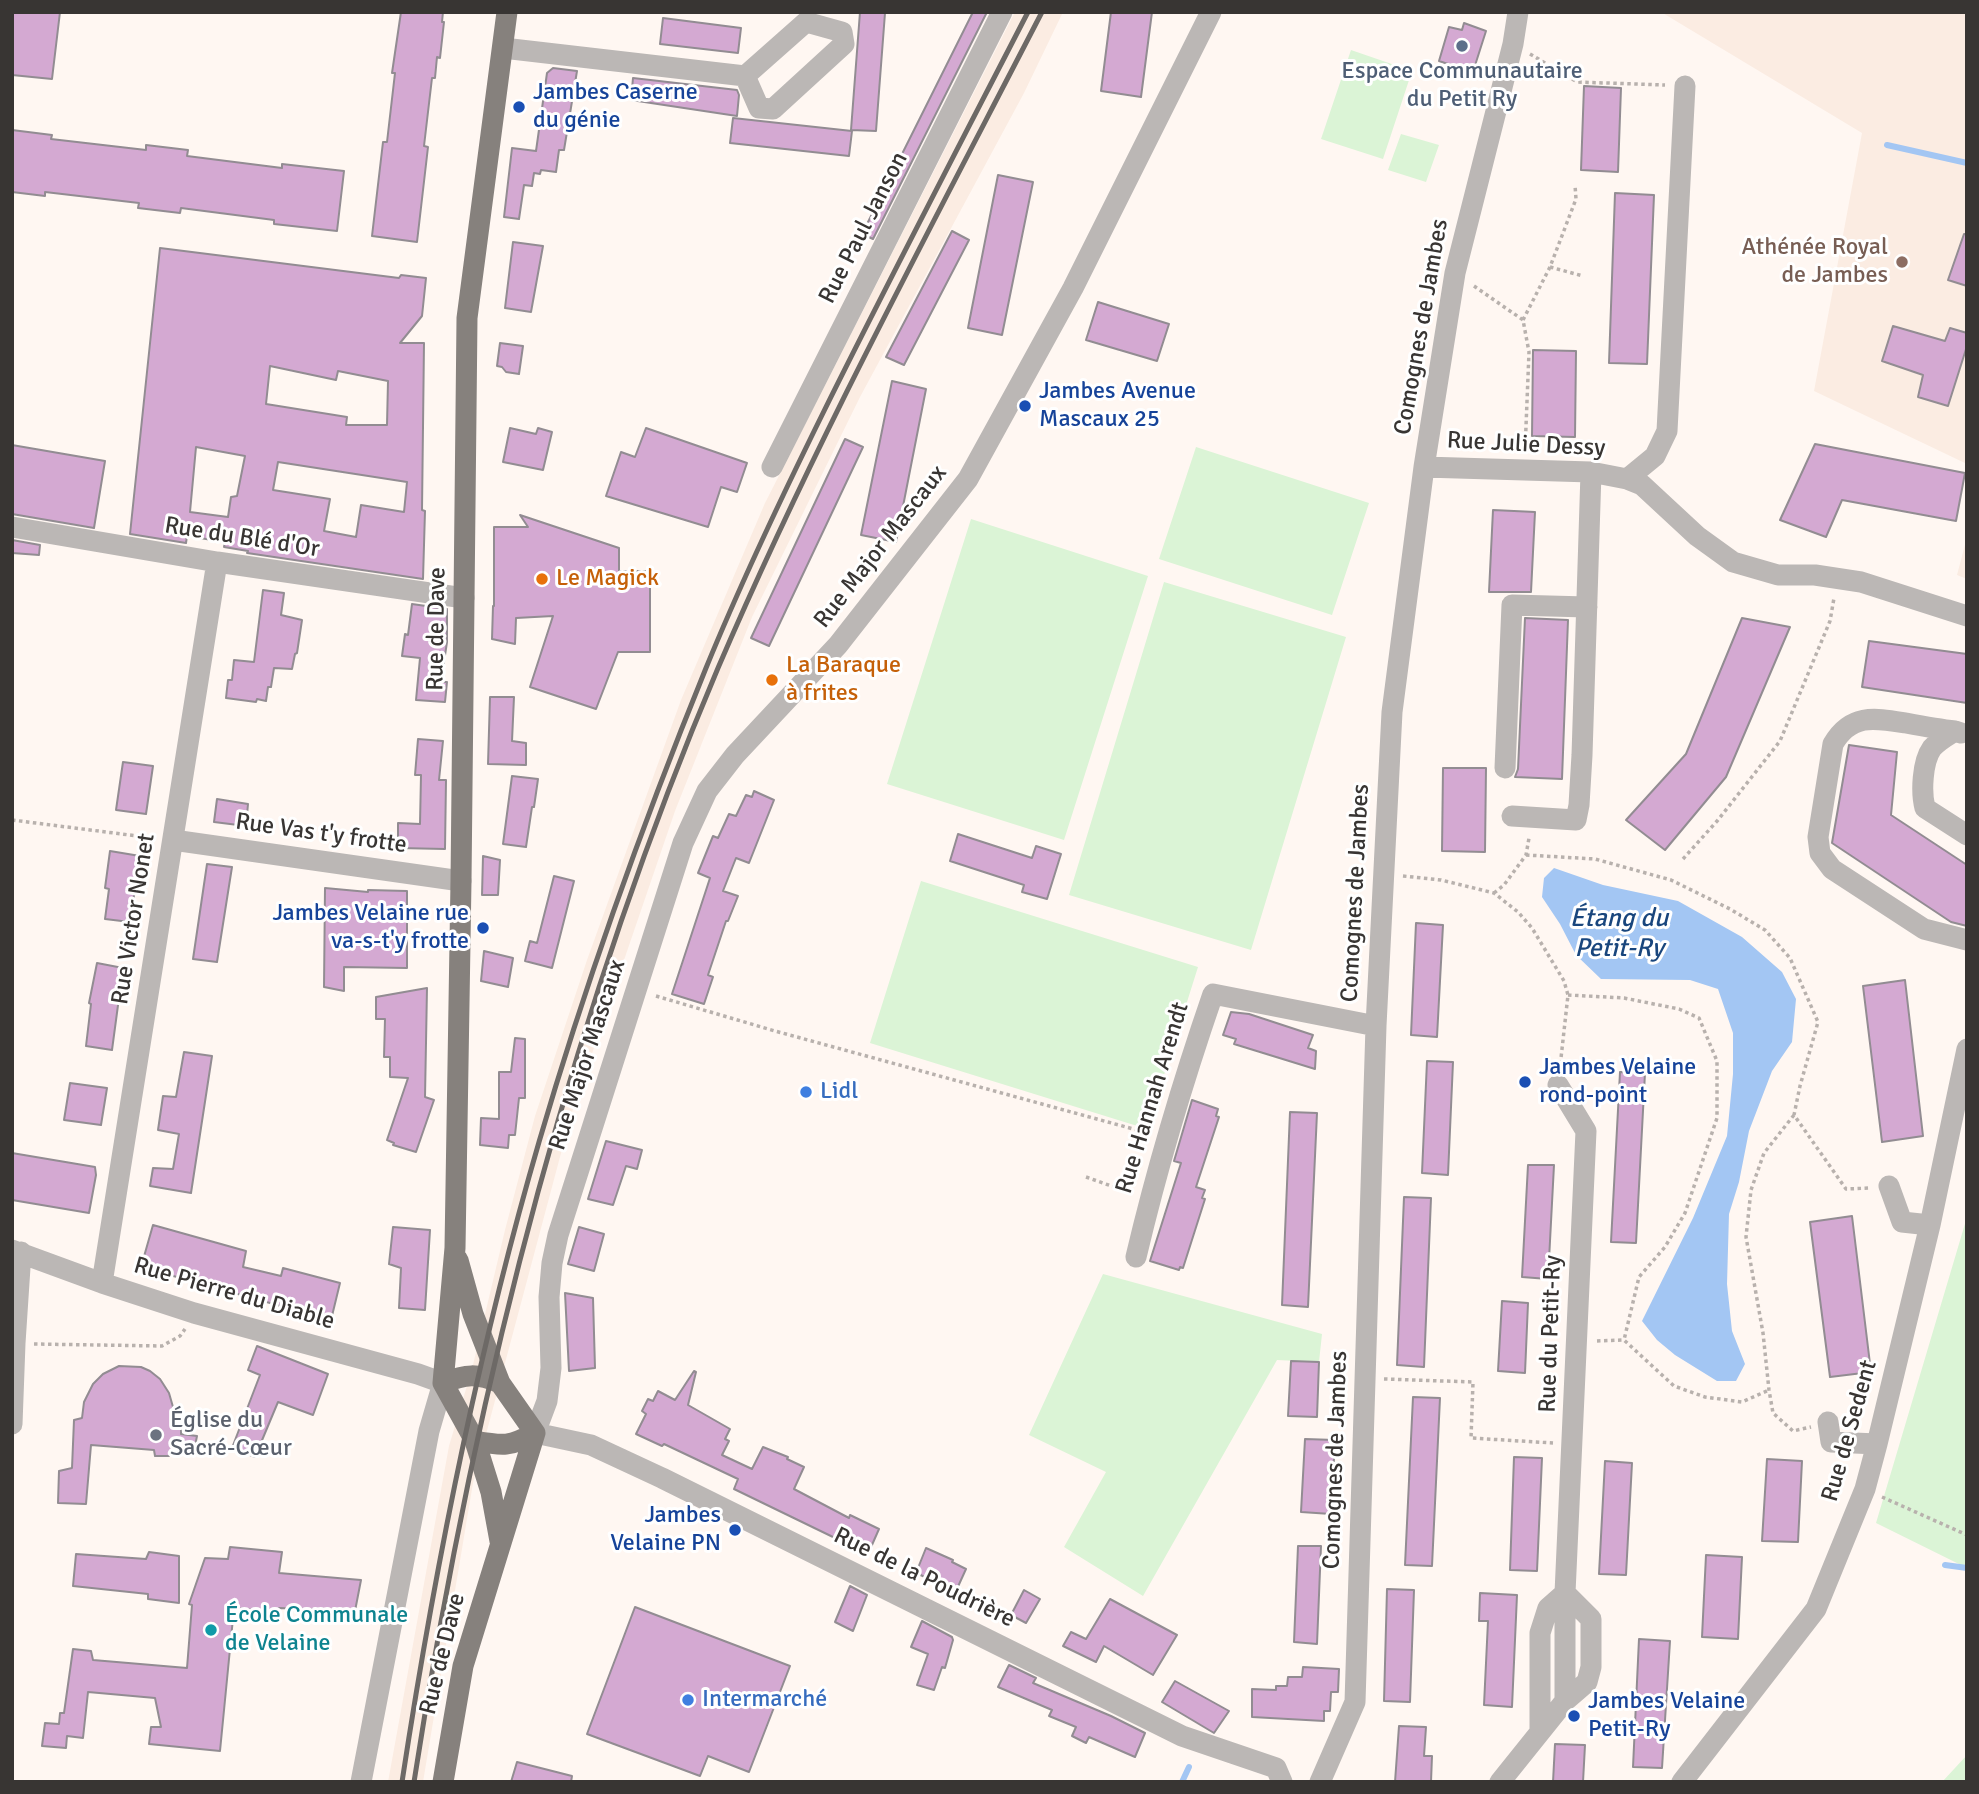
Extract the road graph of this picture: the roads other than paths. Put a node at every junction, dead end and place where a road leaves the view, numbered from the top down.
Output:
1 (507, 12) edge
2 (1002, 12) edge
3 (1211, 12) edge
4 (1518, 12) edge
5 (807, 17) edge
6 (503, 48) junction
7 (745, 76) junction
8 (1685, 86) road end
9 (772, 467) dead end
10 (1424, 467) junction
11 (1591, 472) junction
12 (1627, 478) junction
13 (12, 527) edge
14 (217, 562) junction
15 (464, 598) junction
16 (1587, 607) junction
17 (1967, 616) edge
18 (1961, 733) edge
19 (1505, 768) dead end
20 (1522, 817) road end
21 (1967, 835) edge
22 (173, 840) junction
23 (461, 881) junction
24 (1967, 940) edge
25 (1376, 1027) junction
26 (1967, 1049) edge
27 (1558, 1084) road end
28 (1889, 1186) road end
29 (1930, 1225) junction
30 (455, 1248) junction
31 (17, 1251) edge
32 (1136, 1257) dead end
33 (102, 1283) junction
34 (443, 1383) junction
35 (500, 1383) junction
36 (1828, 1422) road end
37 (12, 1424) edge
38 (535, 1433) junction
39 (475, 1441) junction
40 (1877, 1444) junction
41 (500, 1541) junction
42 (1565, 1593) junction
43 (1540, 1731) junction
44 (361, 1782) edge
45 (443, 1782) edge
46 (1282, 1782) edge
47 (1320, 1782) edge
48 (1500, 1782) edge
49 (1682, 1782) edge

1 - 6 main road, Rue de Dave
2 - 9 street, Rue Paul Janson
3 - 38 street, Rue Major Mascaux
4 - 10 street, Comognes de Jambes
5 - 7 street
5 - 7 street
6 - 7 street
6 - 15 main road, Rue de Dave
8 - 12 street
10 - 11 street, Rue Julie Dessy
10 - 25 street, Comognes de Jambes
11 - 12 street, Rue Julie Dessy
11 - 16 street
12 - 17 street, Rue Julie Dessy
13 - 14 street, Rue du Blé d'Or
14 - 15 street, Rue du Blé d'Or
14 - 22 street, Rue Victor Nonet
15 - 23 main road, Rue de Dave
16 - 19 street
16 - 20 street
18 - 21 street
18 - 24 street
22 - 23 street, Rue Vas t'y frotte
22 - 33 street, Rue Victor Nonet
23 - 30 main road, Rue de Dave
25 - 32 street, Rue Hannah Arendt
25 - 47 street, Comognes de Jambes
26 - 29 street, Rue de Sedent
27 - 42 street, Rue du Petit-Ry
28 - 29 street
29 - 40 street, Rue de Sedent
30 - 34 main road, Rue de Dave
30 - 35 main road, Rue de Dave
31 - 33 street, Rue Pierre du Diable
31 - 37 street
33 - 34 street, Rue Pierre du Diable
34 - 35 main road
34 - 39 main road, Rue de Dave
34 - 44 street
35 - 38 main road, Rue de Dave
36 - 40 street
38 - 39 main road
38 - 41 main road, Rue de Dave
38 - 46 street, Rue de la Poudrière
39 - 41 main road, Rue de Dave
40 - 49 street, Rue de Sedent
41 - 45 main road, Rue de Dave
42 - 43 street
42 - 43 street
43 - 48 street

